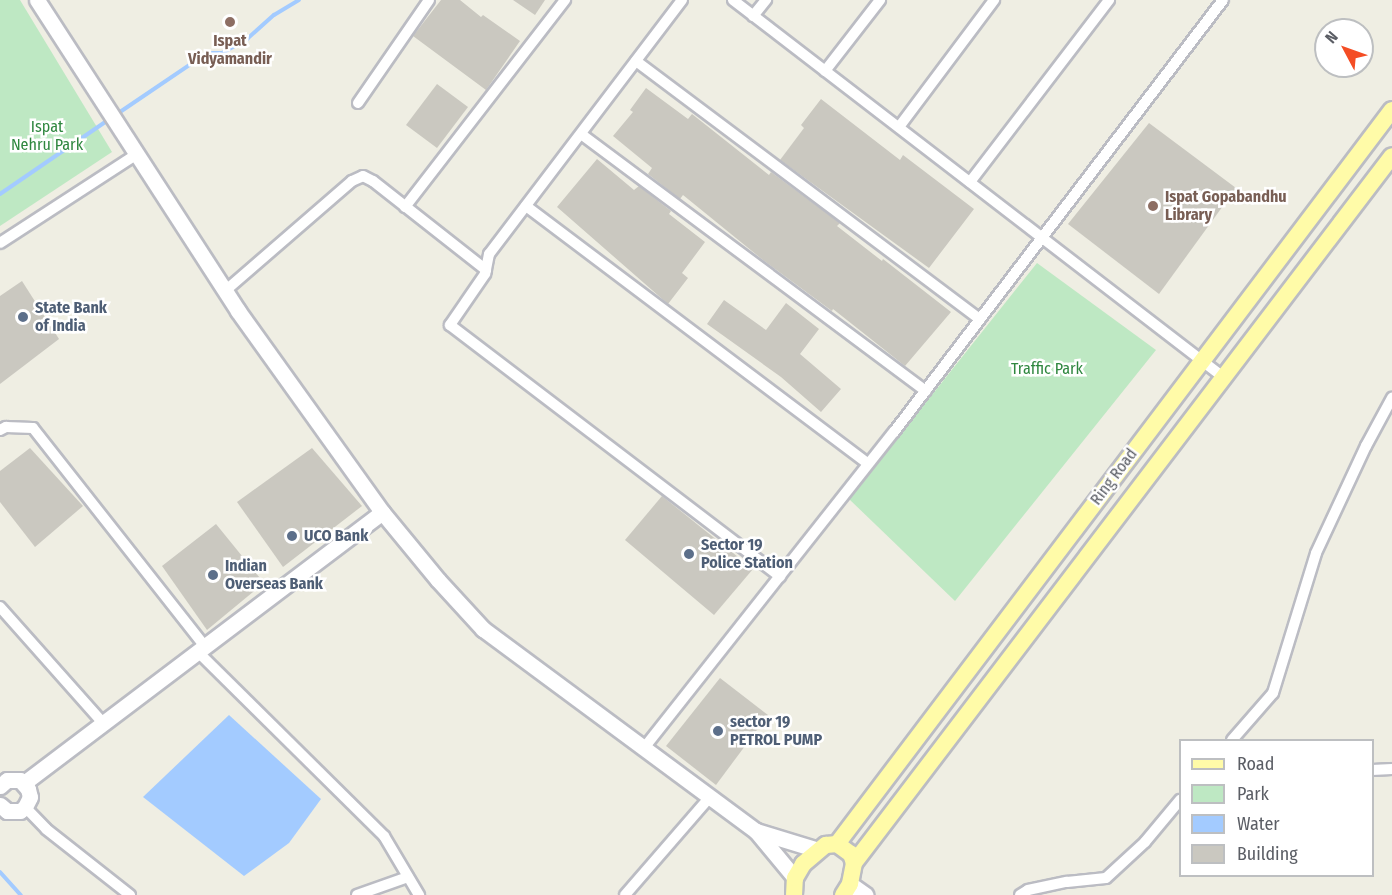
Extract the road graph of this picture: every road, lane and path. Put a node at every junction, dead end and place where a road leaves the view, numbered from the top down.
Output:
1 (37, 0) edge
2 (429, 0) edge
3 (565, 0) edge
4 (682, 0) edge
5 (733, 0) edge
6 (766, 0) edge
7 (880, 0) edge
8 (994, 0) edge
9 (1109, 0) edge
10 (1223, 0) edge
11 (753, 16) junction
12 (636, 61) junction
13 (825, 70) junction
14 (358, 103) dead end
15 (1392, 110) edge
16 (899, 127) junction
17 (581, 134) junction
18 (137, 154) junction
19 (1392, 156) edge
20 (970, 182) junction
21 (526, 206) junction
22 (405, 207) junction
23 (1042, 237) junction
24 (0, 243) edge
25 (486, 270) junction
26 (225, 291) junction
27 (980, 319) junction
28 (1202, 360) junction
29 (1223, 377) junction
30 (926, 391) junction
31 (1392, 398) edge
32 (0, 430) edge
33 (868, 464) junction
34 (382, 512) junction
35 (780, 576) junction
36 (0, 607) edge
37 (201, 648) junction
38 (103, 723) junction
39 (1234, 739) edge
40 (644, 748) junction
41 (1392, 769) edge
42 (1374, 770) edge
43 (24, 783) junction
44 (0, 786) edge
45 (710, 797) junction
46 (1179, 803) edge
47 (0, 805) edge
48 (26, 807) junction
49 (756, 831) junction
50 (837, 844) junction
51 (818, 850) junction
52 (854, 863) junction
53 (408, 877) junction
54 (793, 889) edge
55 (847, 889) edge
56 (130, 895) edge
57 (357, 895) edge
58 (419, 895) edge
59 (625, 895) edge
60 (866, 895) edge
61 (1020, 895) edge

1 - 18 street
2 - 14 street
3 - 22 street
4 - 12 street
5 - 11 street
6 - 11 street
7 - 13 street
8 - 16 street
9 - 20 street
10 - 23 street
11 - 13 street
12 - 17 street
12 - 27 street
13 - 16 street
15 - 28 main road, Ring Road
16 - 20 street
17 - 21 street
17 - 30 street
18 - 24 street
18 - 26 street
19 - 29 main road, Ring Road
20 - 23 street
21 - 25 street
21 - 33 street
22 - 25 street
22 - 26 street
23 - 27 street
23 - 28 street
25 - 35 street
26 - 34 street
27 - 30 street
28 - 29 street
28 - 50 main road, Ring Road
29 - 52 main road, Ring Road
30 - 33 street
31 - 39 street
32 - 37 street
33 - 35 street
34 - 37 street
34 - 40 street
35 - 40 street
36 - 38 street
37 - 38 street
37 - 53 street
38 - 43 street
40 - 45 street
41 - 42 street
43 - 44 street
43 - 48 street
45 - 49 street
45 - 59 street
46 - 61 street
47 - 48 street
48 - 56 street
49 - 51 street
49 - 54 street
50 - 51 main road
50 - 52 main road
51 - 54 main road
52 - 55 main road
53 - 57 street
53 - 58 street
55 - 60 street

